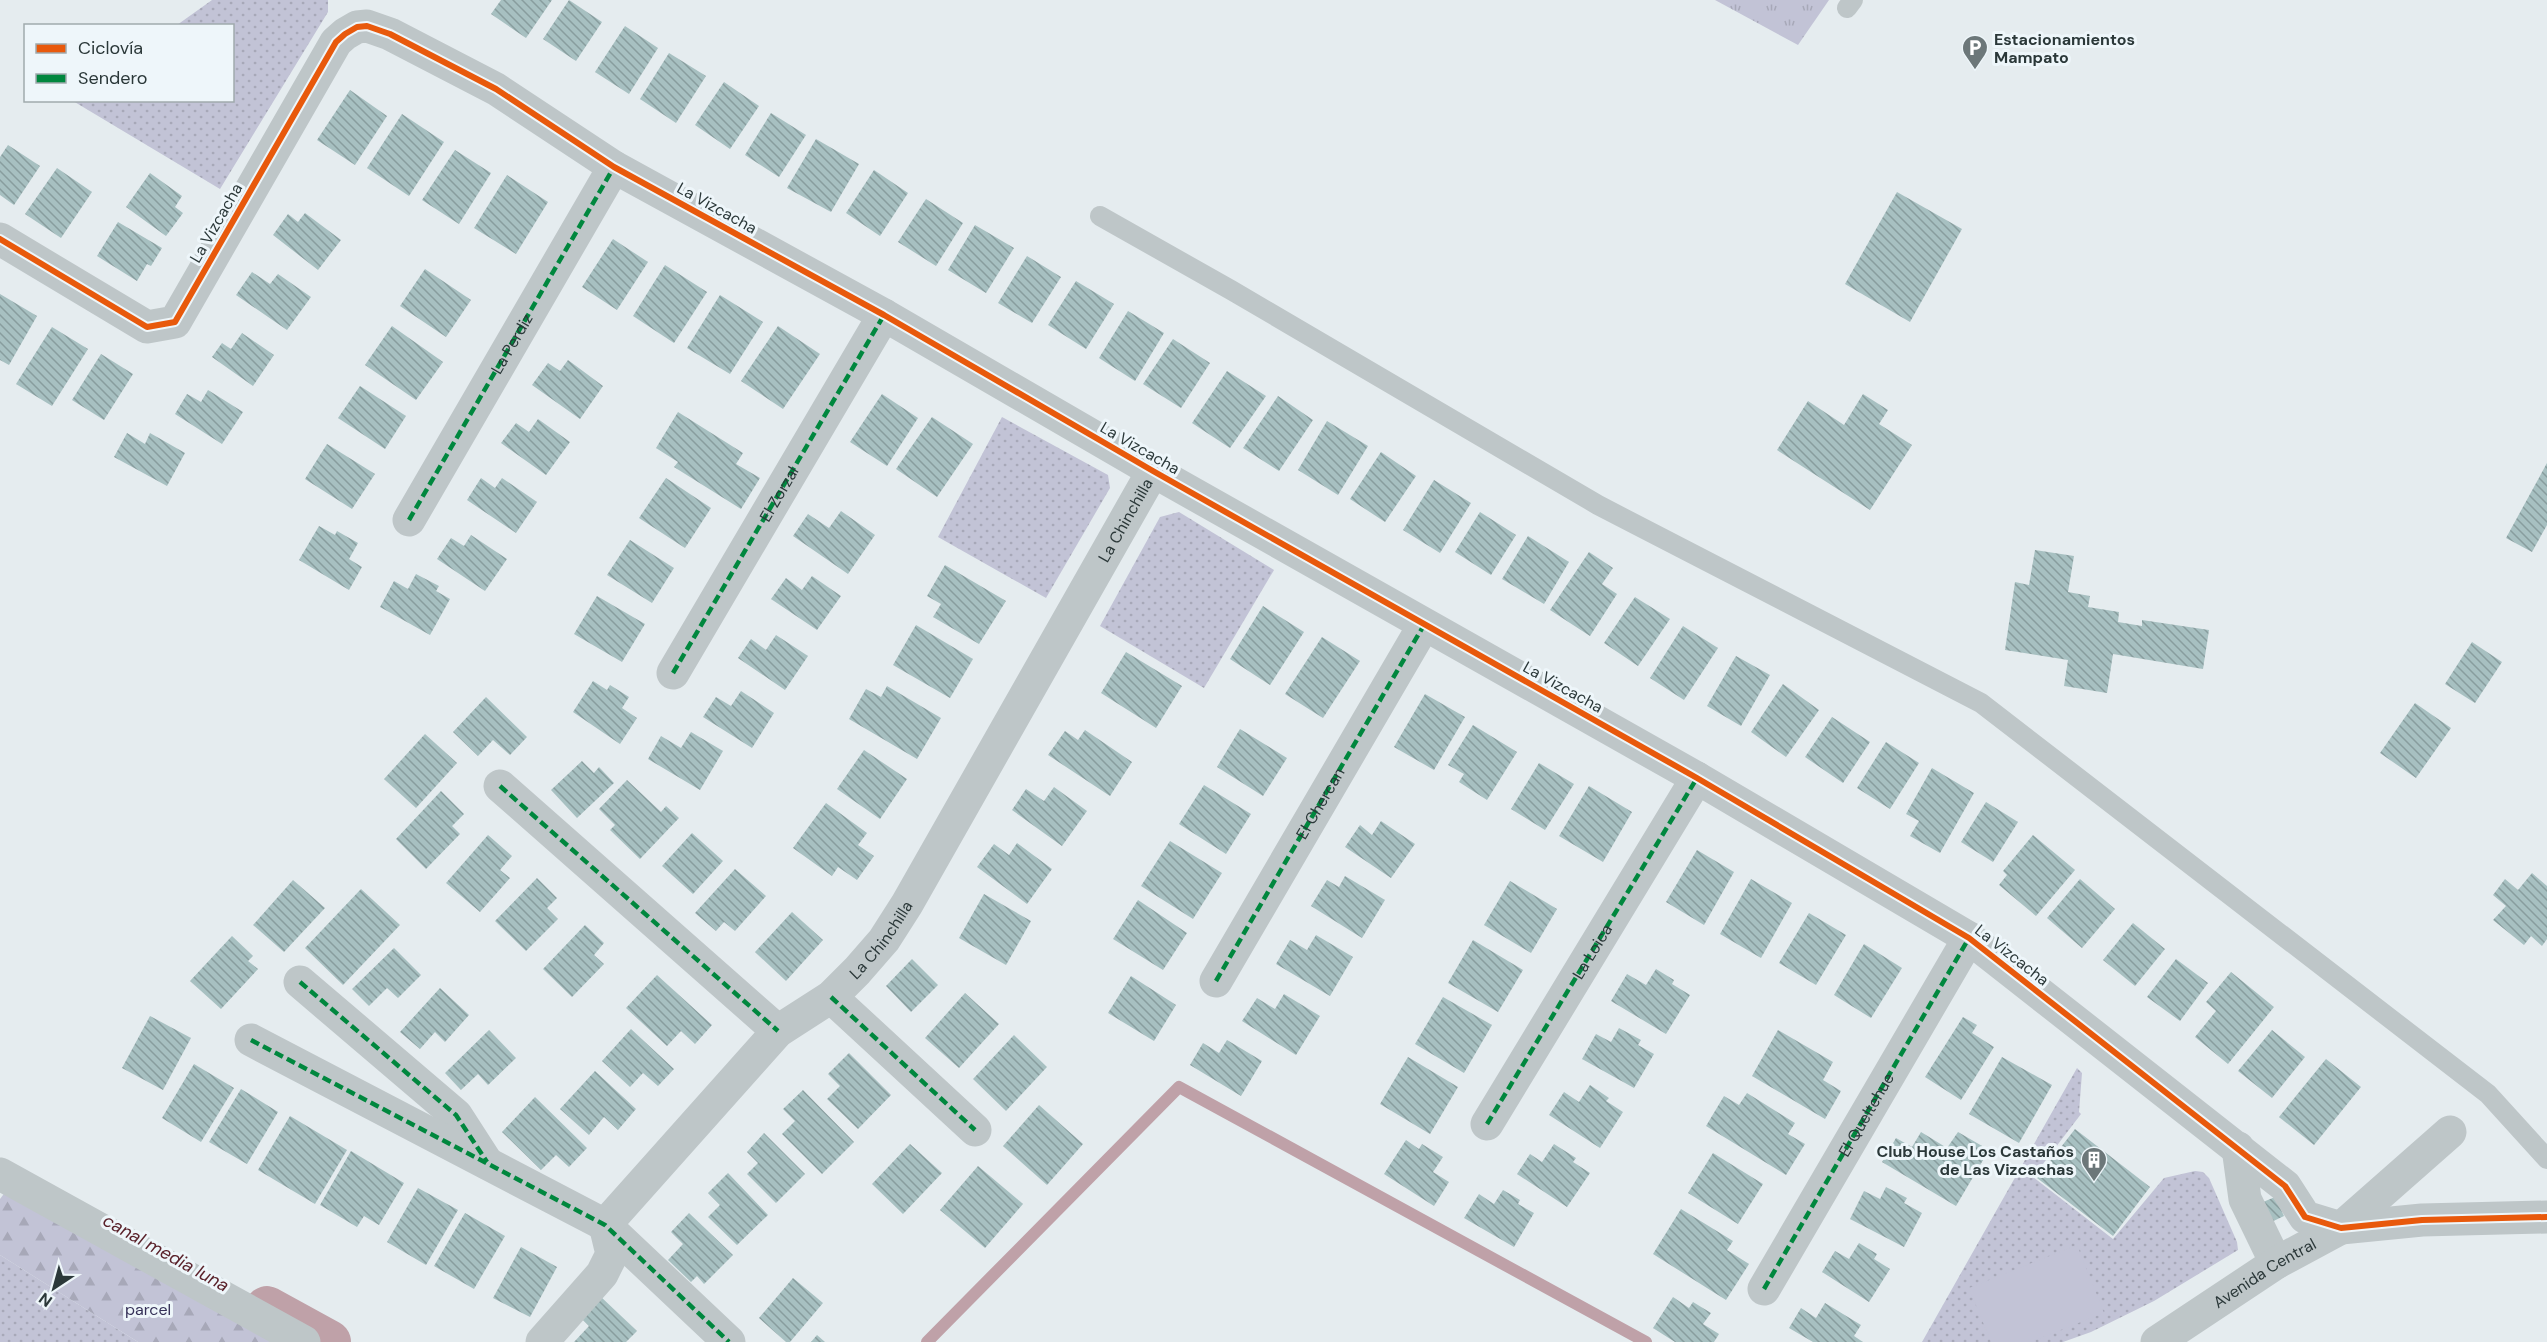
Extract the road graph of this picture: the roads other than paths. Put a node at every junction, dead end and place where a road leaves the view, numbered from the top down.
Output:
1 (614, 167) junction
2 (1100, 216) dead end
3 (0, 239) edge
4 (884, 315) junction
5 (1153, 471) junction
6 (409, 520) dead end
7 (1424, 625) junction
8 (673, 673) dead end
9 (1697, 778) junction
10 (500, 786) dead end
11 (1969, 938) junction
12 (1216, 981) dead end
13 (300, 982) dead end
14 (831, 997) junction
15 (778, 1031) junction
16 (251, 1040) dead end
17 (1487, 1124) dead end
18 (975, 1130) dead end
19 (2450, 1131) dead end
20 (2238, 1148) junction
21 (2547, 1159) edge
22 (488, 1164) junction
23 (0, 1174) edge
24 (2547, 1217) edge
25 (605, 1225) junction
26 (2341, 1228) junction
27 (2276, 1263) junction
28 (1764, 1289) dead end
29 (304, 1342) edge
30 (542, 1342) edge
31 (729, 1342) edge
32 (2157, 1342) edge

1 - 3 street, La Vizcacha
1 - 4 street, La Vizcacha
1 - 6 street, La Perdiz
2 - 21 lane
4 - 5 street, La Vizcacha
4 - 8 street, El Zorzal
5 - 7 street, La Vizcacha
5 - 14 street, La Chinchilla
7 - 9 street, La Vizcacha
7 - 12 street, El Chercan
9 - 11 street, La Vizcacha
9 - 17 street, La Loica
10 - 15 street
11 - 20 street, La Vizcacha
11 - 28 street, El Queltehue
13 - 22 street
14 - 15 street, La Chinchilla
14 - 18 street
15 - 25 street, La Chinchilla
16 - 22 street
19 - 26 street, Avenida Central
20 - 26 street, La Vizcacha
20 - 27 street
22 - 25 street
23 - 29 street
24 - 26 street
25 - 30 street
25 - 31 street
26 - 27 street, Avenida Central
27 - 32 street, Avenida Central

